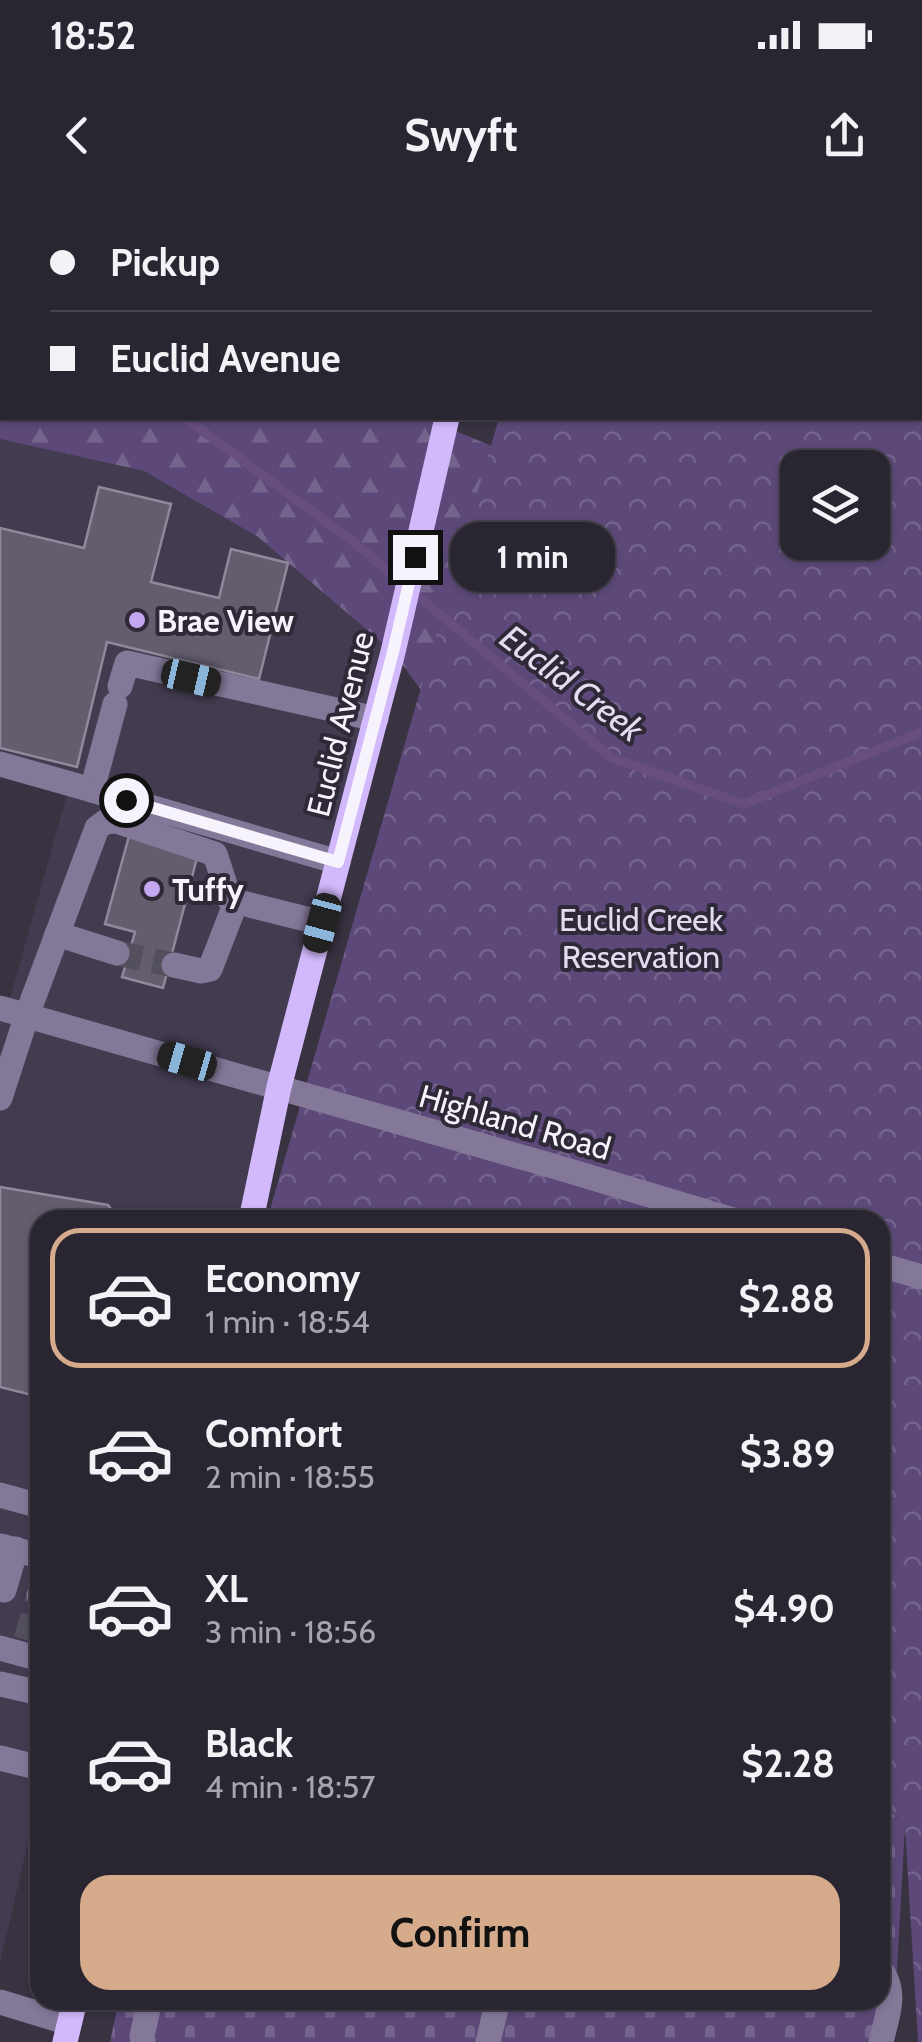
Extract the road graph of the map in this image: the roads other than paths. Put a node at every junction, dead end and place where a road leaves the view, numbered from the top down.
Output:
1 (447, 420) edge
2 (376, 719) junction
3 (0, 764) edge
4 (92, 790) junction
5 (338, 862) junction
6 (236, 902) junction
7 (322, 923) junction
8 (57, 934) junction
9 (117, 953) tunnel mouth
10 (174, 964) tunnel mouth
11 (0, 1008) edge
12 (27, 1015) junction
13 (279, 1087) junction
14 (0, 1098) edge
15 (253, 1210) edge
16 (698, 1210) edge
17 (890, 1267) edge
18 (922, 1277) edge
19 (0, 1495) edge
20 (30, 1503) edge
21 (19, 1550) edge
22 (4, 1590) dead end
23 (0, 1684) edge
24 (30, 1691) edge
25 (0, 1758) edge
26 (30, 1766) edge
27 (0, 2002) edge
28 (148, 2010) edge
29 (496, 2010) edge
30 (888, 2010) edge
31 (70, 2022) edge
32 (143, 2042) edge
33 (488, 2042) edge
34 (881, 2042) edge

1 - 2 main road, Euclid Avenue
2 - 4 street
2 - 5 main road, Euclid Avenue
3 - 4 street
4 - 5 street
5 - 7 main road, Euclid Avenue
6 - 7 street
6 - 8 street
6 - 10 street
7 - 13 main road, Euclid Avenue
8 - 9 street
8 - 12 street
11 - 12 street, Highland Road
12 - 13 street, Highland Road
12 - 14 street
13 - 15 main road, Euclid Avenue
13 - 16 street, Highland Road
17 - 18 street
19 - 20 street
21 - 22 street
23 - 24 street
25 - 26 street
27 - 31 street
28 - 32 street
29 - 33 street
30 - 34 street

